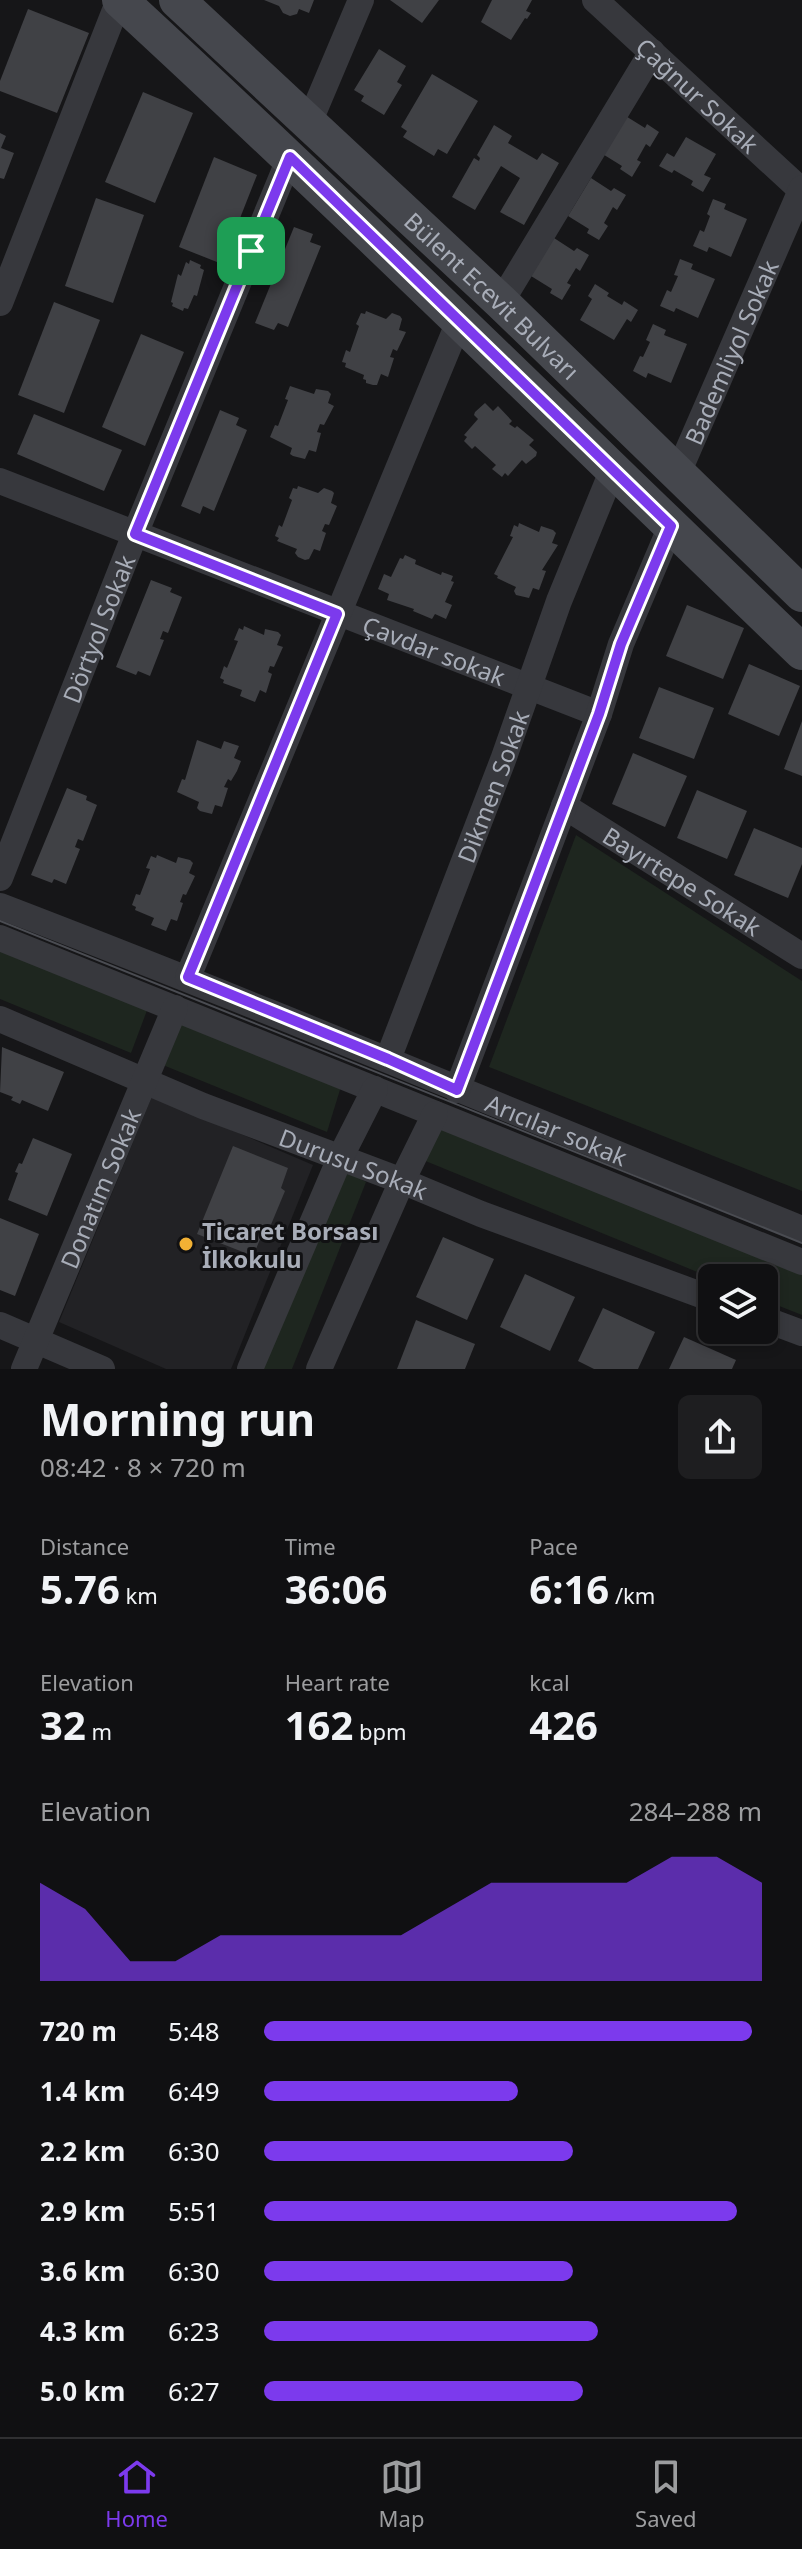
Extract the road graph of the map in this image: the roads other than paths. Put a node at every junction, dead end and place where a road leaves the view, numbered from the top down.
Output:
1 (120, 0) edge
2 (177, 0) edge
3 (361, 0) edge
4 (595, 0) edge
5 (652, 52) junction
6 (309, 123) junction
7 (290, 157) junction
8 (802, 190) edge
9 (501, 302) junction
10 (0, 303) edge
11 (460, 319) junction
12 (613, 469) junction
13 (678, 473) junction
14 (0, 481) edge
15 (671, 526) junction
16 (135, 534) junction
17 (802, 594) edge
18 (337, 614) junction
19 (802, 652) edge
20 (529, 687) junction
21 (599, 714) junction
22 (564, 806) junction
23 (0, 878) edge
24 (0, 906) edge
25 (0, 938) edge
26 (802, 956) edge
27 (188, 977) junction
28 (175, 1008) junction
29 (0, 1019) edge
30 (388, 1059) junction
31 (146, 1080) junction
32 (375, 1089) junction
33 (457, 1090) junction
34 (435, 1114) junction
35 (340, 1158) junction
36 (402, 1181) junction
37 (802, 1229) edge
38 (802, 1262) edge
39 (698, 1294) edge
40 (778, 1324) edge
41 (0, 1325) edge
42 (802, 1333) edge
43 (35, 1340) junction
44 (24, 1369) edge
45 (102, 1369) edge
46 (250, 1369) edge
47 (319, 1369) edge

1 - 7 main road, Bülent Ecevit Bulvarı
1 - 10 street
2 - 6 main road, Bülent Ecevit Bulvarı
3 - 6 street
4 - 5 street, Çağnur Sokak
5 - 8 street, Çağnur Sokak
5 - 9 street
6 - 9 main road, Bülent Ecevit Bulvarı
7 - 11 main road, Bülent Ecevit Bulvarı
7 - 16 street, Dörtyol Sokak
8 - 13 street, Bademliyol Sokak
9 - 13 main road, Bülent Ecevit Bulvarı
11 - 12 main road, Bülent Ecevit Bulvarı
11 - 18 street
12 - 15 main road, Bülent Ecevit Bulvarı
12 - 20 street, Dikmen Sokak
13 - 17 main road, Bülent Ecevit Bulvarı
14 - 16 street, Çavdar sokak
15 - 19 main road, Bülent Ecevit Bulvarı
15 - 21 street
16 - 18 street, Çavdar sokak
16 - 23 street, Dörtyol Sokak
18 - 20 street, Çavdar sokak
18 - 27 street
20 - 21 street, Çavdar sokak
20 - 30 street, Dikmen Sokak
21 - 22 street
22 - 26 street, Bayırtepe Sokak
22 - 33 street
24 - 27 street, Arıcılar sokak
25 - 28 street
27 - 30 street, Arıcılar sokak
28 - 31 street, Donatım Sokak
28 - 32 street
29 - 31 street, Durusu Sokak
30 - 33 street, Arıcılar sokak
31 - 35 street, Durusu Sokak
31 - 43 street, Donatım Sokak
32 - 34 street
32 - 35 street
33 - 37 street, Arıcılar sokak
34 - 36 street
34 - 38 street
35 - 36 street, Durusu Sokak
35 - 46 street
36 - 39 street, Durusu Sokak
36 - 47 street
40 - 42 street
41 - 43 street
43 - 44 street, Donatım Sokak
43 - 45 street

